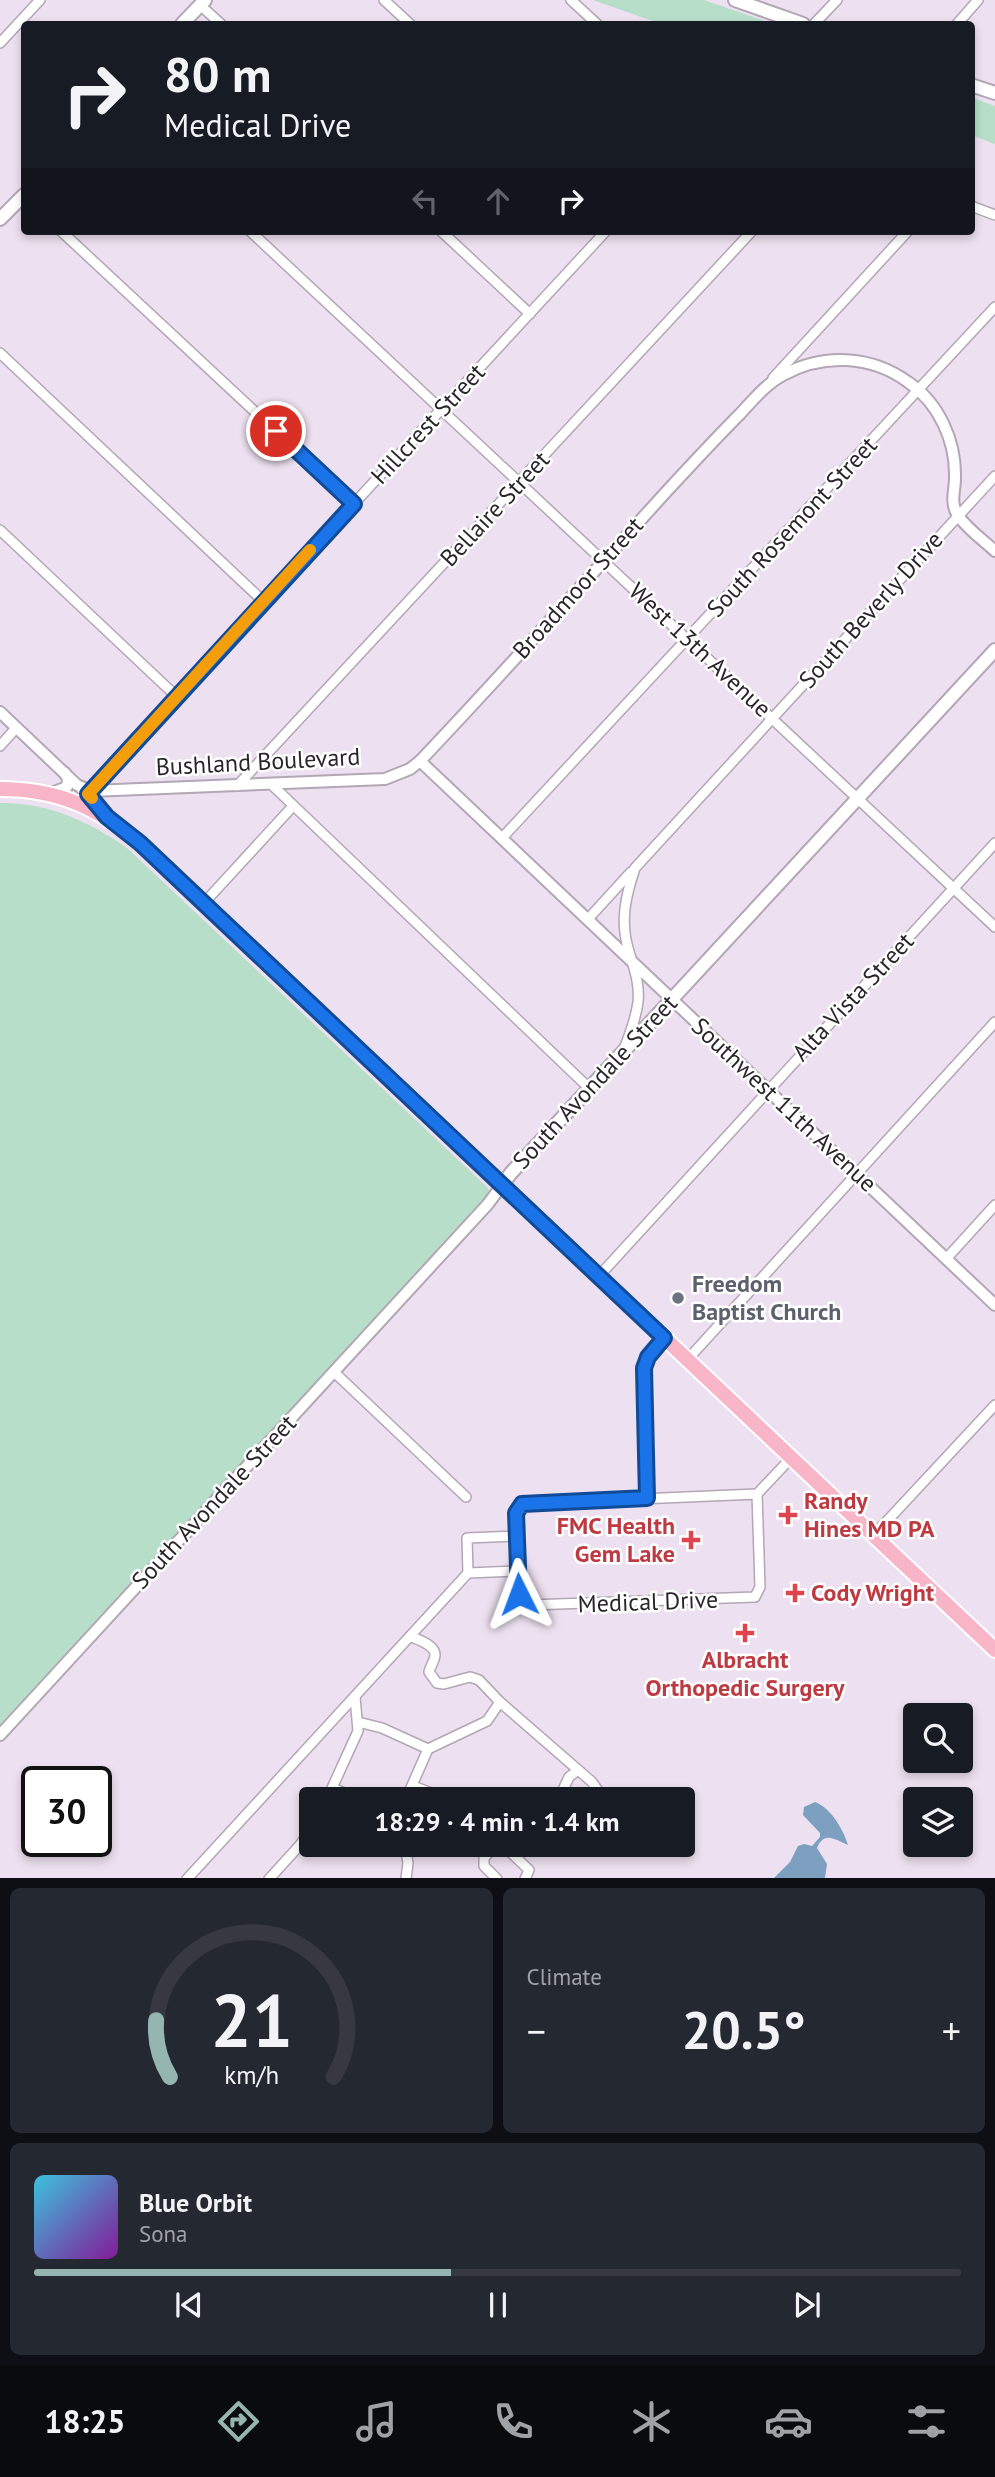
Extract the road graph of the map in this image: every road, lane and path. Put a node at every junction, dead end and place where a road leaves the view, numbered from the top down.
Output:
1 (40, 0) edge
2 (384, 0) edge
3 (571, 0) edge
4 (735, 0) edge
5 (837, 0) edge
6 (978, 0) edge
7 (202, 3) edge
8 (185, 21) edge
9 (218, 21) edge
10 (407, 21) edge
11 (594, 21) edge
12 (794, 21) edge
13 (817, 21) edge
14 (960, 21) edge
15 (0, 43) edge
16 (975, 86) edge
17 (995, 93) edge
18 (21, 199) edge
19 (975, 208) edge
20 (995, 215) edge
21 (0, 219) edge
22 (65, 235) edge
23 (254, 235) edge
24 (445, 235) edge
25 (602, 235) edge
26 (748, 235) edge
27 (904, 235) edge
28 (995, 307) edge
29 (530, 314) junction
30 (0, 353) edge
31 (765, 387) junction
32 (919, 391) junction
33 (441, 411) junction
34 (995, 476) edge
35 (520, 483) junction
36 (354, 504) junction
37 (958, 516) junction
38 (0, 530) edge
39 (995, 551) edge
40 (604, 560) junction
41 (263, 601) junction
42 (688, 639) junction
43 (995, 650) edge
44 (176, 696) junction
45 (0, 712) edge
46 (773, 718) junction
47 (16, 727) junction
48 (0, 746) edge
49 (420, 761) junction
50 (65, 773) junction
51 (385, 779) joint
52 (271, 784) junction
53 (237, 786) junction
54 (0, 789) edge
55 (118, 791) junction
56 (49, 794) junction
57 (87, 796) junction
58 (859, 798) junction
59 (293, 806) junction
60 (104, 812) junction
61 (502, 838) junction
62 (995, 843) edge
63 (635, 868) junction
64 (953, 888) junction
65 (204, 903) junction
66 (588, 919) junction
67 (995, 927) edge
68 (634, 963) junction
69 (671, 999) junction
70 (995, 1022) edge
71 (622, 1052) junction
72 (589, 1088) junction
73 (768, 1090) junction
74 (856, 1174) junction
75 (502, 1185) junction
76 (995, 1205) edge
77 (946, 1259) junction
78 (599, 1276) junction
79 (995, 1306) edge
80 (664, 1338) junction
81 (688, 1359) junction
82 (334, 1372) junction
83 (995, 1405) edge
84 (792, 1457) junction
85 (758, 1494) junction
86 (466, 1497) dead end
87 (647, 1498) junction
88 (874, 1535) junction
89 (517, 1536) junction
90 (517, 1571) junction
91 (468, 1573) junction
92 (412, 1637) junction
93 (995, 1650) edge
94 (355, 1697) junction
95 (500, 1702) junction
96 (358, 1722) junction
97 (0, 1735) edge
98 (428, 1749) junction
99 (578, 1770) junction
100 (413, 1786) edge
101 (333, 1787) edge
102 (564, 1787) edge
103 (594, 1787) edge
104 (299, 1846) edge
105 (407, 1857) edge
106 (485, 1857) edge
107 (516, 1857) edge
108 (187, 1878) edge
109 (269, 1878) edge
110 (406, 1878) edge
111 (497, 1878) edge
112 (525, 1878) edge

1 - 15 street
2 - 10 street
3 - 11 street
4 - 12 main road
5 - 13 street
6 - 14 street
7 - 8 main road
7 - 9 street
16 - 17 main road
18 - 21 main road
19 - 20 street
22 - 36 street
23 - 33 street, West 13th Avenue
24 - 29 street
25 - 29 street, Hillcrest Street
26 - 35 street, Bellaire Street
27 - 31 street, Broadmoor Street
28 - 32 street, South Rosemont Street
29 - 33 street, Hillcrest Street
30 - 41 street
31 - 32 street, Broadmoor Street
31 - 40 street, Broadmoor Street
32 - 37 street, Broadmoor Street
32 - 42 street, South Rosemont Street
33 - 35 street, West 13th Avenue
33 - 36 street, Hillcrest Street
34 - 37 street, South Beverly Drive
35 - 40 street, West 13th Avenue
35 - 53 street, Bellaire Street
36 - 41 street, Hillcrest Street
37 - 39 street
37 - 46 street, South Beverly Drive
38 - 44 street
40 - 42 street, West 13th Avenue
40 - 49 street, Broadmoor Street
41 - 44 street, Hillcrest Street
42 - 46 street, West 13th Avenue
42 - 61 street, South Rosemont Street
43 - 58 main road, South Avondale Street
44 - 57 street, Hillcrest Street
45 - 47 street
46 - 58 street, West 13th Avenue
46 - 63 street, South Beverly Drive
47 - 48 street
47 - 50 street
49 - 51 street, Broadmoor Street
49 - 61 street, Southwest 11th Avenue
50 - 56 street
50 - 57 street
51 - 52 street, Bushland Boulevard
52 - 53 street, Bushland Boulevard
52 - 59 street
53 - 55 street, Bushland Boulevard
54 - 56 main road, Bushland Boulevard
55 - 57 street, Bushland Boulevard
55 - 60 street
56 - 57 main road, Bushland Boulevard
57 - 60 main road
58 - 64 street, West 13th Avenue
58 - 69 main road, South Avondale Street
59 - 65 street
59 - 72 street
60 - 65 main road
61 - 66 street, Southwest 11th Avenue
62 - 64 street, Alta Vista Street
63 - 66 street, South Beverly Drive
63 - 68 street, South Beverly Drive
64 - 67 street, West 13th Avenue
64 - 73 street, Alta Vista Street
65 - 75 main road
66 - 68 street, Southwest 11th Avenue
68 - 69 street, Southwest 11th Avenue
68 - 71 street, South Beverly Drive
69 - 71 main road, South Avondale Street
69 - 73 street, Southwest 11th Avenue
70 - 74 street
71 - 72 main road, South Avondale Street
72 - 75 main road, South Avondale Street
73 - 74 street, Southwest 11th Avenue
73 - 78 street, Alta Vista Street
74 - 77 street, Southwest 11th Avenue
74 - 81 street
75 - 78 main road
75 - 82 street, South Avondale Street
76 - 77 street
77 - 79 street, Southwest 11th Avenue
78 - 80 main road
80 - 81 main road
80 - 87 street
81 - 84 main road
82 - 86 street
82 - 97 street, South Avondale Street
83 - 88 street
84 - 85 street
84 - 88 main road
85 - 87 street, Medical Drive
85 - 90 street, Medical Drive
87 - 89 street, Medical Drive
88 - 93 main road
89 - 90 street, Medical Drive
89 - 91 street
90 - 91 street
91 - 92 street
92 - 94 street
92 - 95 street
94 - 96 street
94 - 108 street
95 - 98 street
95 - 99 street
96 - 98 street
96 - 101 street
98 - 100 street
99 - 102 street
99 - 103 street
104 - 109 street
105 - 110 street
106 - 111 street
107 - 112 street

